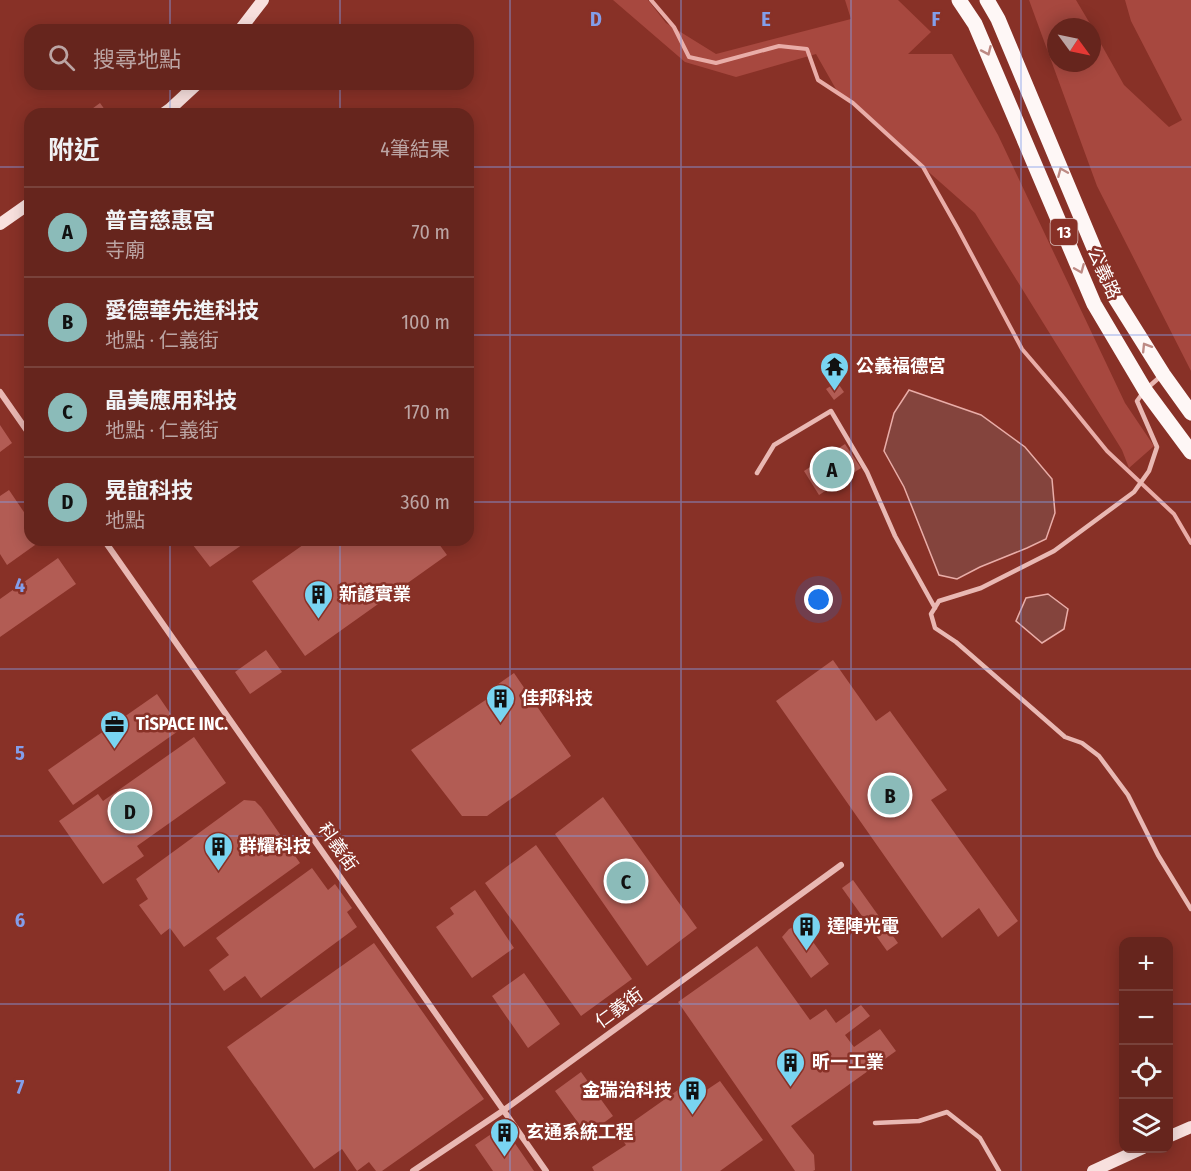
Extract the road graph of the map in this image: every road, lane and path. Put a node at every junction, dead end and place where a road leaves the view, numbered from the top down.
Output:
1 (262, 0) edge
2 (959, 0) edge
3 (987, 0) edge
4 (998, 19) junction
5 (244, 24) edge
6 (975, 24) junction
7 (191, 90) edge
8 (171, 108) edge
9 (24, 207) edge
10 (0, 224) edge
11 (1163, 374) junction
12 (1145, 390) junction
13 (0, 392) edge
14 (1191, 413) edge
15 (24, 426) edge
16 (1191, 452) edge
17 (757, 473) dead end
18 (108, 546) edge
19 (935, 608) junction
20 (842, 865) dead end
21 (1191, 909) edge
22 (504, 1110) junction
23 (875, 1123) dead end
24 (1191, 1126) edge
25 (1173, 1135) edge
26 (1134, 1153) edge
27 (412, 1171) edge
28 (546, 1171) edge
29 (999, 1171) edge
30 (1093, 1171) edge

1 - 5 street
2 - 6 main road, 公義路 / 13
3 - 4 main road, 公義路 / 13
4 - 6 main road
11 -> 4 main road, 公義路 / 13
6 -> 12 main road, 公義路 / 13
7 - 8 street
9 - 10 street
11 - 12 lane
11 - 14 main road, 公義路 / 13
12 - 16 main road, 公義路 / 13
12 - 19 lane
13 - 15 street
17 - 19 lane
18 - 22 street, 科義街
19 - 21 lane
20 - 22 street, 仁義街
22 - 27 street, 仁義街
22 - 28 street, 科義街
23 - 29 lane
24 - 25 street
26 - 30 street

